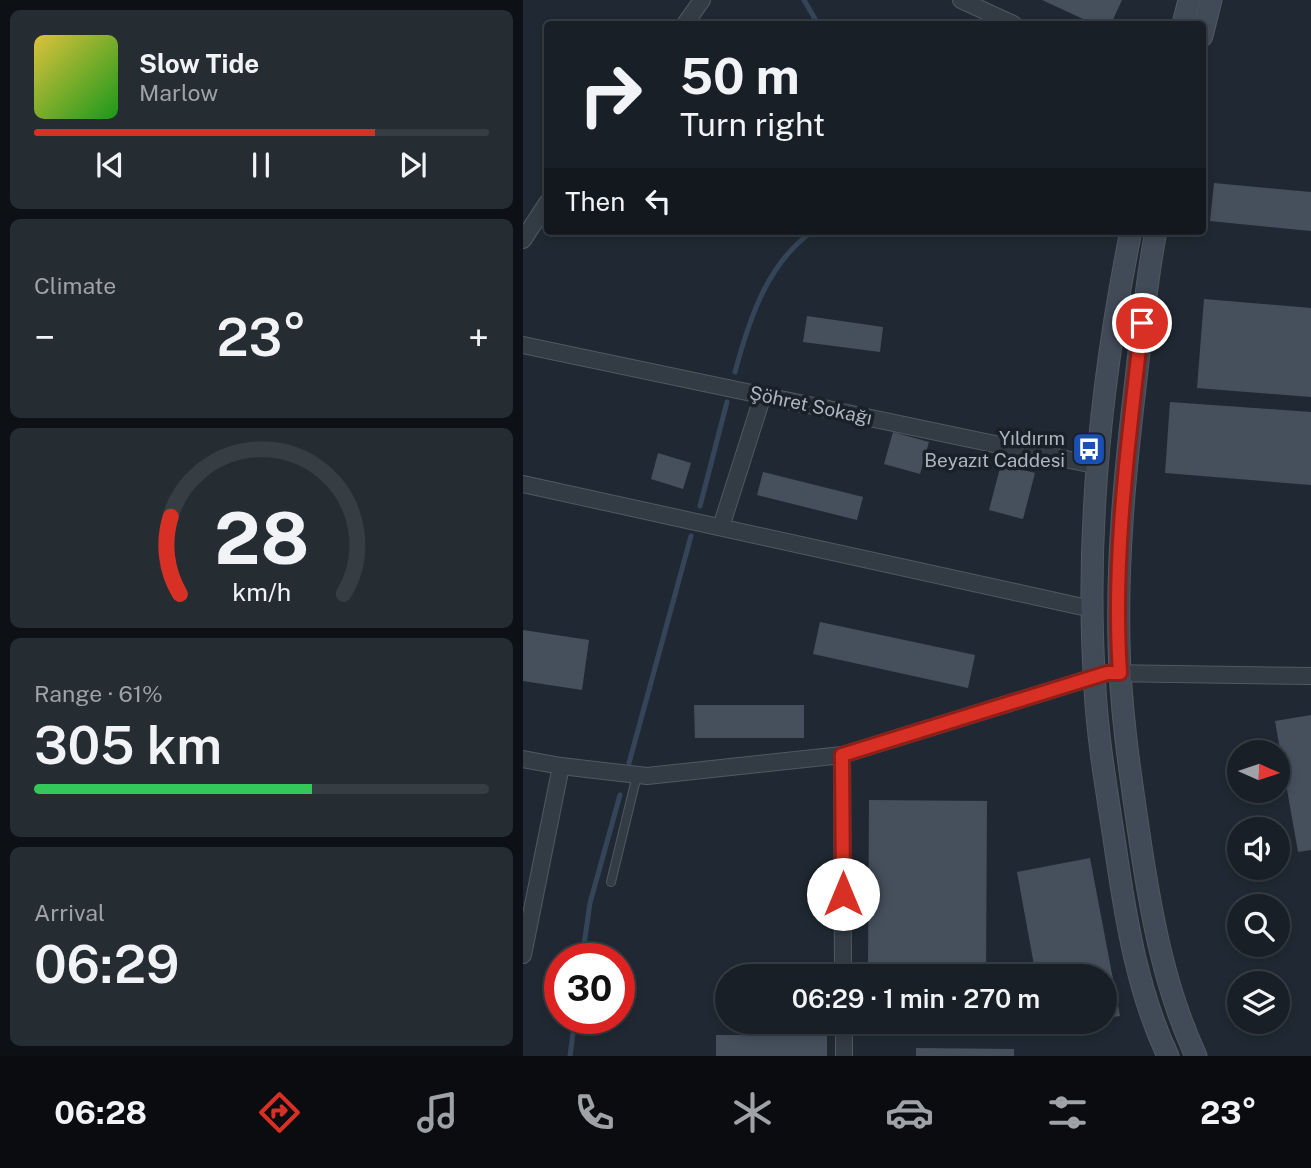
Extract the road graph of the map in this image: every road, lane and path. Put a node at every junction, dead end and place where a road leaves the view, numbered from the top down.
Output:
1 (702, 0) edge
2 (961, 0) edge
3 (1189, 0) edge
4 (1211, 0) edge
5 (687, 21) edge
6 (1006, 21) edge
7 (1184, 21) edge
8 (1206, 21) edge
9 (544, 208) edge
10 (1130, 235) edge
11 (1155, 235) edge
12 (523, 240) edge
13 (523, 345) edge
14 (763, 395) junction
15 (1099, 466) junction
16 (523, 484) edge
17 (721, 527) junction
18 (1092, 609) junction
19 (1120, 673) junction
20 (1095, 676) junction
21 (1311, 676) edge
22 (842, 755) junction
23 (523, 759) edge
24 (561, 766) junction
25 (637, 775) junction
26 (611, 881) dead end
27 (529, 895) edge
28 (523, 955) edge
29 (843, 964) edge
30 (844, 1034) edge
31 (844, 1056) edge
32 (1168, 1056) edge
33 (1196, 1056) edge

1 - 5 street
2 - 6 street
3 - 7 main road
4 - 8 main road
9 - 12 street
10 - 15 main road
11 - 19 main road
13 - 14 street, Şöhret Sokağı
14 - 15 street, Şöhret Sokağı
14 - 17 street
15 - 18 main road
16 - 17 street
17 - 18 street
18 - 20 main road
19 - 20 street
19 - 21 street
19 - 33 main road
20 - 22 street
20 - 32 main road
22 - 25 street
22 - 29 street
23 - 24 street
24 - 25 street
24 - 27 street
25 - 26 lane
27 - 28 street
30 - 31 street

